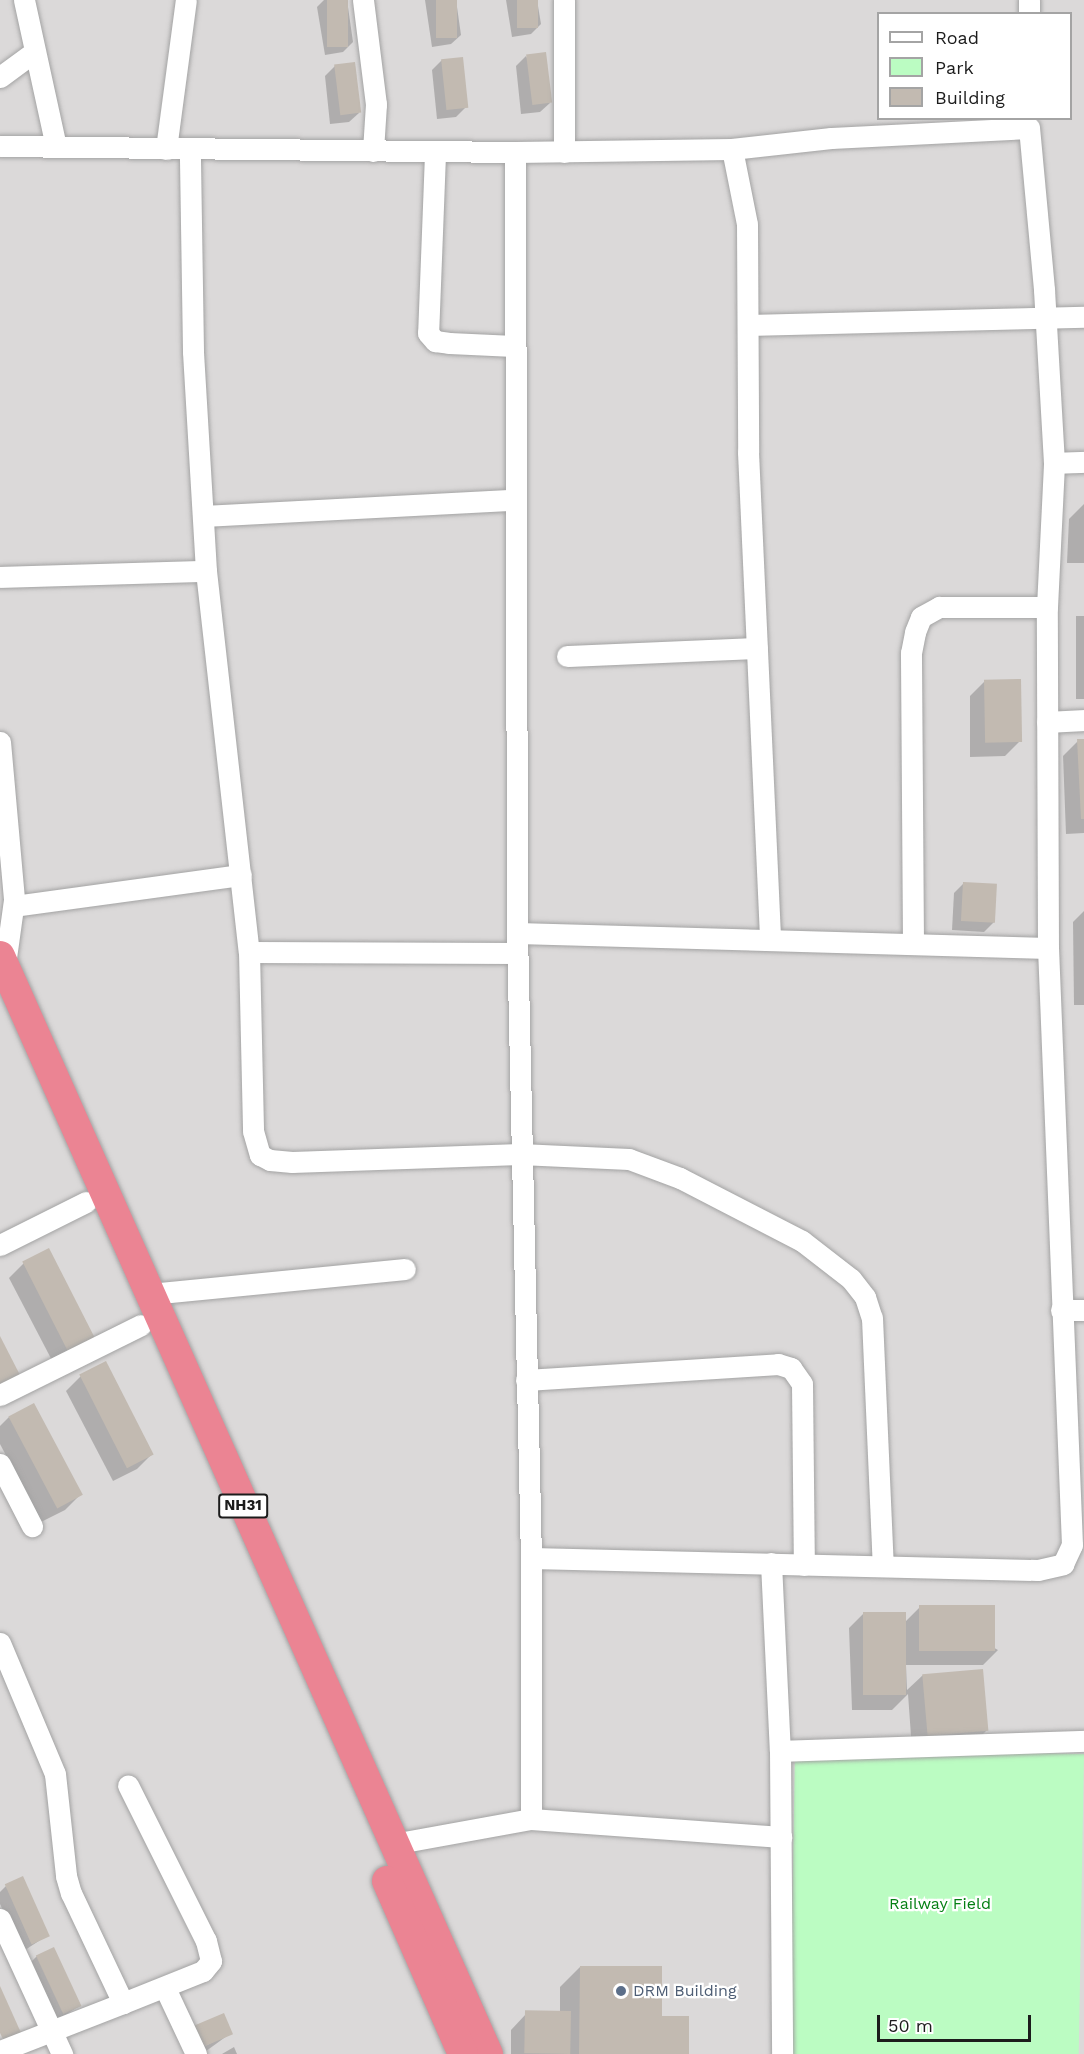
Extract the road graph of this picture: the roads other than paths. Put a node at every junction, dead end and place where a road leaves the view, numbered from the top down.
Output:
1 (24, 0) edge
2 (186, 0) edge
3 (363, 0) edge
4 (564, 0) edge
5 (34, 52) junction
6 (0, 77) edge
7 (1029, 123) edge
8 (51, 130) junction
9 (167, 143) junction
10 (0, 146) edge
11 (732, 148) junction
12 (190, 149) junction
13 (374, 151) junction
14 (514, 152) junction
15 (564, 152) junction
16 (435, 154) junction
17 (1084, 317) edge
18 (1045, 318) junction
19 (748, 325) junction
20 (514, 346) junction
21 (1084, 462) edge
22 (1054, 463) junction
23 (513, 500) junction
24 (204, 516) junction
25 (206, 571) junction
26 (0, 577) edge
27 (1047, 607) junction
28 (757, 648) junction
29 (567, 656) dead end
30 (1084, 720) edge
31 (1047, 722) junction
32 (0, 742) edge
33 (241, 876) junction
34 (14, 906) junction
35 (770, 938) junction
36 (517, 943) junction
37 (913, 944) junction
38 (1048, 948) junction
39 (249, 952) junction
40 (3, 961) edge
41 (0, 1000) edge
42 (520, 1154) junction
43 (86, 1202) junction
44 (0, 1245) edge
45 (405, 1269) dead end
46 (150, 1294) junction
47 (1061, 1310) junction
48 (1084, 1310) edge
49 (141, 1325) junction
50 (526, 1380) junction
51 (0, 1395) edge
52 (0, 1464) edge
53 (32, 1526) dead end
54 (531, 1558) junction
55 (771, 1563) junction
56 (804, 1565) junction
57 (883, 1566) junction
58 (0, 1643) edge
59 (1084, 1741) edge
60 (780, 1751) junction
61 (128, 1785) dead end
62 (531, 1819) junction
63 (781, 1837) junction
64 (393, 1844) junction
65 (0, 1919) edge
66 (165, 1988) junction
67 (123, 2003) junction
68 (52, 2032) junction
69 (0, 2051) edge
70 (62, 2054) edge
71 (196, 2054) edge
72 (463, 2054) edge
73 (488, 2054) edge
74 (782, 2054) edge

1 - 5 street
2 - 9 street
3 - 13 street
4 - 15 street
5 - 6 street
5 - 8 street
7 - 11 street
7 - 18 street
8 - 9 street
8 - 10 street
9 - 12 street
11 - 15 street
11 - 19 street
12 - 13 street
12 - 24 street
13 - 16 street
14 - 15 street
14 - 16 street
14 - 20 street
16 - 20 street
17 - 18 street
18 - 19 street
18 - 22 street
19 - 28 street
20 - 23 street
21 - 22 street
22 - 27 street
23 - 24 street
23 - 36 street
24 - 25 street
25 - 26 street
25 - 33 street
27 - 31 street
27 - 37 street
28 - 29 street
28 - 35 street
30 - 31 street
31 - 38 street
32 - 34 street
33 - 34 street
33 - 39 street
34 - 40 street
35 - 36 street
35 - 37 street
36 - 39 street
36 - 42 street
37 - 38 street
38 - 47 street
39 - 42 street
40 - 46 highway, NH31
41 - 43 highway, NH31
42 - 50 street
42 - 57 street
43 - 44 street
43 - 49 highway, NH31
45 - 46 street
46 - 64 highway, NH31
47 - 48 street
47 - 57 street
49 - 51 street
49 - 72 highway, NH31
50 - 54 street
50 - 56 street
52 - 53 street
54 - 55 street
54 - 62 street
55 - 56 street
55 - 60 street
56 - 57 street
58 - 67 street
59 - 60 street
60 - 63 street
61 - 66 street
62 - 63 street
62 - 64 street
63 - 74 street
64 - 73 highway, NH31
65 - 68 street
66 - 67 street
66 - 71 street
67 - 68 street
68 - 69 street
68 - 70 street

